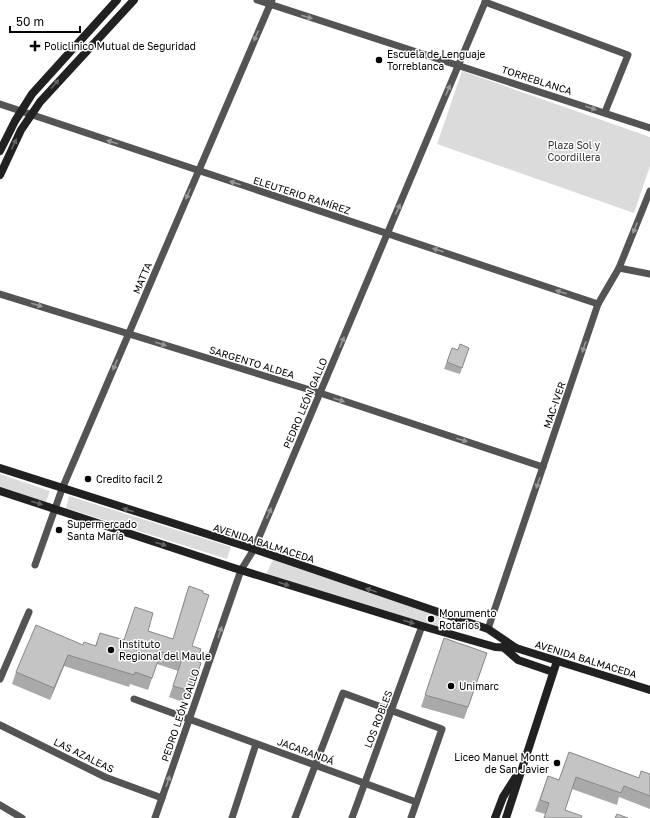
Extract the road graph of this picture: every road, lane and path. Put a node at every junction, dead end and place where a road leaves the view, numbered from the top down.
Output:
1 (117, 0) edge
2 (134, 0) edge
3 (257, 0) edge
4 (486, 1) edge
5 (271, 2) edge
6 (459, 66) junction
7 (0, 104) edge
8 (20, 111) junction
9 (605, 112) junction
10 (31, 114) junction
11 (650, 128) edge
12 (0, 151) edge
13 (198, 170) junction
14 (0, 175) edge
15 (650, 192) edge
16 (388, 234) junction
17 (619, 268) junction
18 (650, 274) edge
19 (0, 294) edge
20 (598, 304) junction
21 (128, 334) junction
22 (320, 394) junction
23 (543, 467) junction
24 (0, 468) edge
25 (62, 489) junction
26 (0, 491) edge
27 (55, 509) junction
28 (254, 549) junction
29 (35, 565) dead end
30 (241, 570) junction
31 (29, 612) dead end
32 (422, 626) junction
33 (488, 629) junction
34 (503, 647) junction
35 (516, 648) junction
36 (557, 661) junction
37 (553, 672) junction
38 (0, 679) edge
39 (650, 690) edge
40 (134, 699) dead end
41 (393, 711) junction
42 (189, 719) junction
43 (0, 725) edge
44 (256, 744) junction
45 (524, 764) junction
46 (314, 765) junction
47 (364, 783) junction
48 (162, 798) junction
49 (416, 802) junction
50 (0, 805) edge
51 (22, 818) edge
52 (155, 818) edge
53 (232, 818) edge
54 (295, 818) edge
55 (352, 818) edge
56 (411, 818) edge
57 (496, 818) edge
58 (506, 818) edge

1 - 8 main road
10 -> 2 main road
3 - 5 street, TORREBLANCA
4 - 6 street, PEDRO LEÓN GALLO
4 - 9 street
5 -> 6 street, TORREBLANCA
5 -> 13 street, MATTA
6 -> 9 street, TORREBLANCA
16 -> 6 street, PEDRO LEÓN GALLO
7 - 8 street, ELEUTERIO RAMÍREZ
8 - 10 street, ELEUTERIO RAMÍREZ
8 - 12 main road
9 - 11 street, TORREBLANCA
13 -> 10 street, ELEUTERIO RAMÍREZ
14 -> 10 main road
16 -> 13 street, ELEUTERIO RAMÍREZ
13 -> 21 street, MATTA
15 -> 17 street, MAC-IVER
20 -> 16 street, ELEUTERIO RAMÍREZ
22 -> 16 street, PEDRO LEÓN GALLO
17 - 18 street
17 - 20 street, MAC-IVER
19 -> 21 street, SARGENTO ALDEA
20 -> 23 street, MAC-IVER
21 -> 22 street, SARGENTO ALDEA
21 -> 25 street, MATTA
22 -> 23 street, SARGENTO ALDEA
28 -> 22 street, PEDRO LEÓN GALLO
23 -> 33 street, MAC-IVER
24 - 25 main road, AVENIDA BALMACEDA
25 - 27 street, MATTA
28 -> 25 main road, AVENIDA BALMACEDA
26 -> 27 main road, AVENIDA BALMACEDA
27 - 29 street, MATTA
27 -> 30 main road, AVENIDA BALMACEDA
28 - 30 street, PEDRO LEÓN GALLO
33 -> 28 main road, AVENIDA BALMACEDA
30 -> 32 main road, AVENIDA BALMACEDA
42 -> 30 street, PEDRO LEÓN GALLO
31 - 38 street
32 - 34 main road, AVENIDA BALMACEDA
32 - 41 street, LOS ROBLES
33 - 35 main road, AVENIDA BALMACEDA
34 - 35 main road, AVENIDA BALMACEDA
34 - 37 main road
35 - 36 main road, AVENIDA BALMACEDA
36 - 37 main road
36 - 39 main road, AVENIDA BALMACEDA
37 - 45 main road
40 - 42 street, JACARANDÁ
41 - 46 street
41 - 47 street, LOS ROBLES
41 - 49 street
42 - 44 street, JACARANDÁ
48 -> 42 street, PEDRO LEÓN GALLO
43 - 48 street, LAS AZALEAS
44 - 46 street, JACARANDÁ
44 - 53 street
45 - 57 main road
45 - 58 main road
46 - 47 street, JACARANDÁ
46 - 54 street
47 - 49 street, JACARANDÁ
47 - 55 street, LOS ROBLES
48 - 52 street, PEDRO LEÓN GALLO
49 - 56 street
50 - 51 street

